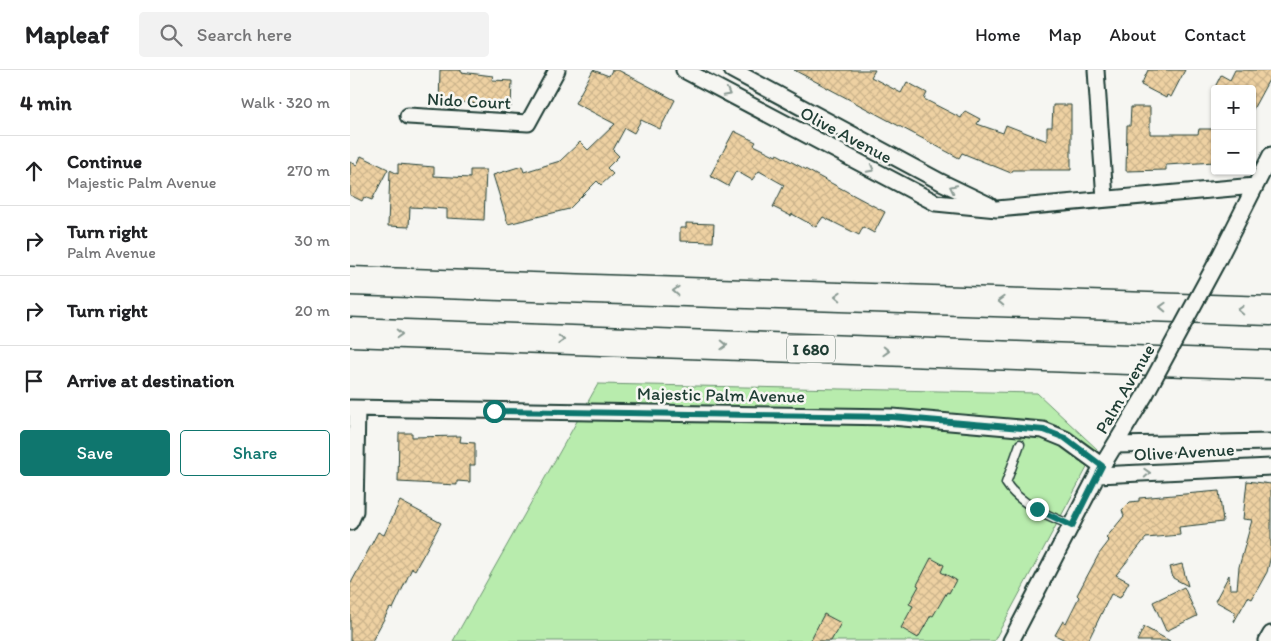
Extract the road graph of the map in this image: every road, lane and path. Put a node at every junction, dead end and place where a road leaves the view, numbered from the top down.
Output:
1 (557, 70) edge
2 (684, 70) edge
3 (732, 70) edge
4 (1096, 70) edge
5 (408, 116) dead end
6 (1271, 155) edge
7 (1255, 186) junction
8 (1105, 199) junction
9 (997, 209) junction
10 (350, 281) edge
11 (1271, 311) edge
12 (350, 332) edge
13 (1271, 366) edge
14 (354, 408) edge
15 (1271, 442) edge
16 (1020, 444) dead end
17 (1115, 445) junction
18 (1271, 467) edge
19 (1100, 471) junction
20 (350, 522) edge
21 (1072, 526) junction
22 (1271, 634) edge
23 (1011, 641) edge
24 (1267, 641) edge

1 - 5 street, Nido Court
2 -> 9 street, Olive Avenue
9 -> 3 street, Olive Avenue
4 - 8 street
6 - 7 street, Palm Avenue
7 - 8 street, Olive Avenue
7 - 17 street, Palm Avenue, bridge
8 - 9 street, Olive Avenue
11 -> 10 highway
12 -> 13 highway, I 680
14 - 19 street, Majestic Palm Avenue
14 - 20 street
15 - 17 street, Olive Avenue
16 - 21 lane
17 - 19 street, Palm Avenue
19 -> 18 street, Olive Avenue
19 - 21 street, Palm Avenue
21 - 23 street, Palm Avenue
22 - 24 street

